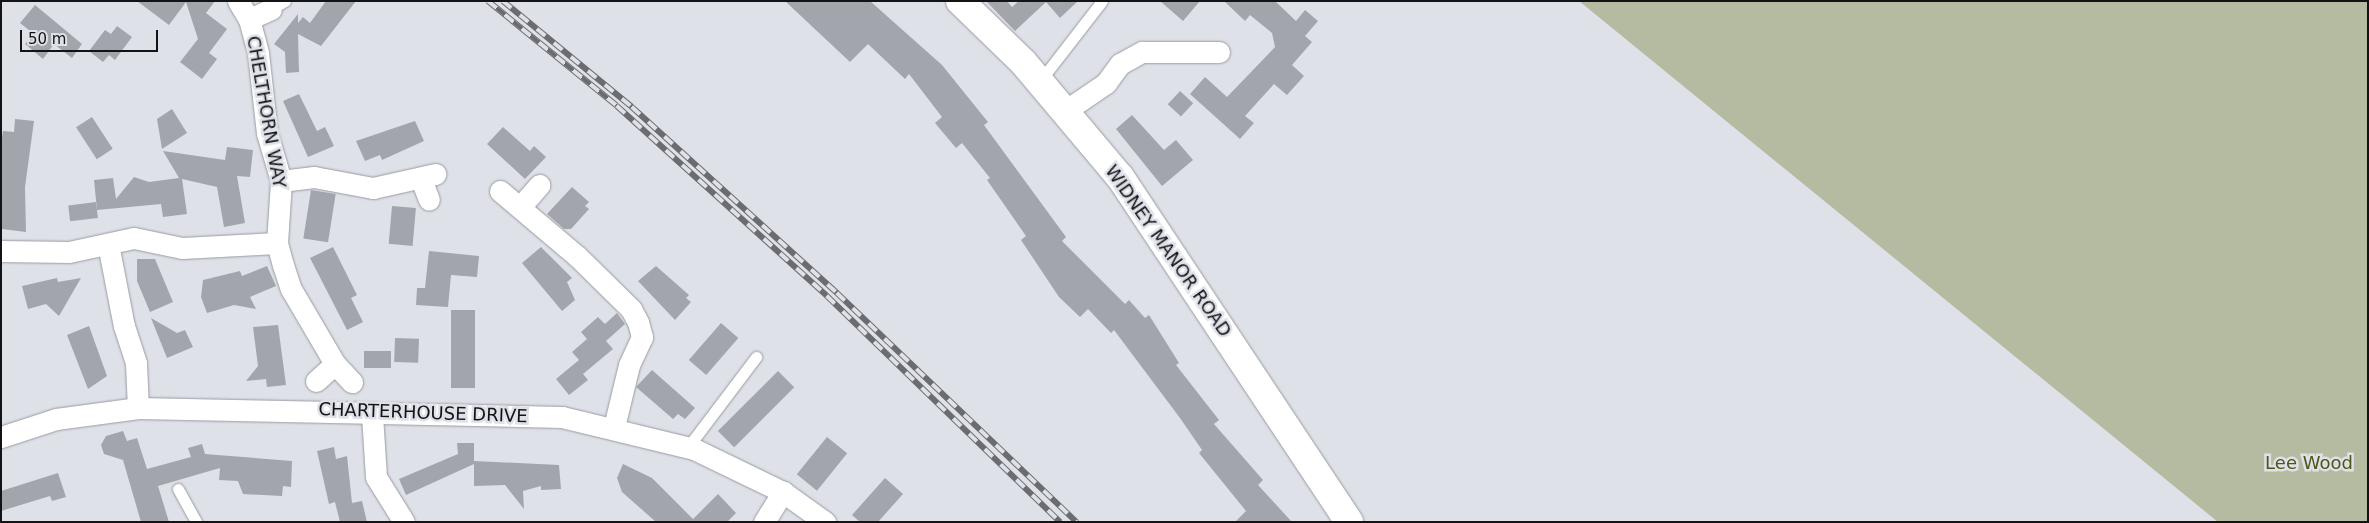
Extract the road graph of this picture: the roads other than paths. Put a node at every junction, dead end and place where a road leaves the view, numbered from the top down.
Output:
1 (238, 1) edge
2 (960, 1) edge
3 (1102, 1) edge
4 (278, 5) edge
5 (250, 19) junction
6 (1219, 52) dead end
7 (1040, 81) junction
8 (1065, 111) junction
9 (281, 181) junction
10 (539, 186) dead end
11 (500, 191) dead end
12 (429, 200) dead end
13 (521, 206) junction
14 (108, 244) junction
15 (278, 244) junction
16 (1, 251) edge
17 (756, 357) dead end
18 (335, 364) junction
19 (316, 381) dead end
20 (352, 382) dead end
21 (138, 408) junction
22 (372, 415) junction
23 (614, 427) junction
24 (1, 437) edge
25 (688, 447) junction
26 (178, 489) dead end
27 (783, 492) junction
28 (196, 522) edge
29 (404, 522) edge
30 (764, 522) edge
31 (825, 522) edge
32 (1349, 522) edge

1 - 5 street, CHELTHORN WAY
2 - 7 street, WIDNEY MANOR ROAD
3 - 7 lane
4 - 5 street, CHELTHORN WAY
5 - 9 street, CHELTHORN WAY
6 - 8 street
7 - 8 street, WIDNEY MANOR ROAD
8 - 32 street, WIDNEY MANOR ROAD
9 - 12 street
9 - 15 street, CHELTHORN WAY
10 - 13 street
11 - 13 street
13 - 23 street
14 - 15 street
14 - 16 street
14 - 21 street
15 - 18 street
17 - 25 lane
18 - 19 street
18 - 20 street
21 - 22 street, CHARTERHOUSE DRIVE
21 - 24 street, CHARTERHOUSE DRIVE
22 - 23 street, CHARTERHOUSE DRIVE
22 - 29 street
23 - 25 street, CHARTERHOUSE DRIVE
25 - 27 street, CHARTERHOUSE DRIVE
26 - 28 lane
27 - 30 street
27 - 31 street, CHARTERHOUSE DRIVE

